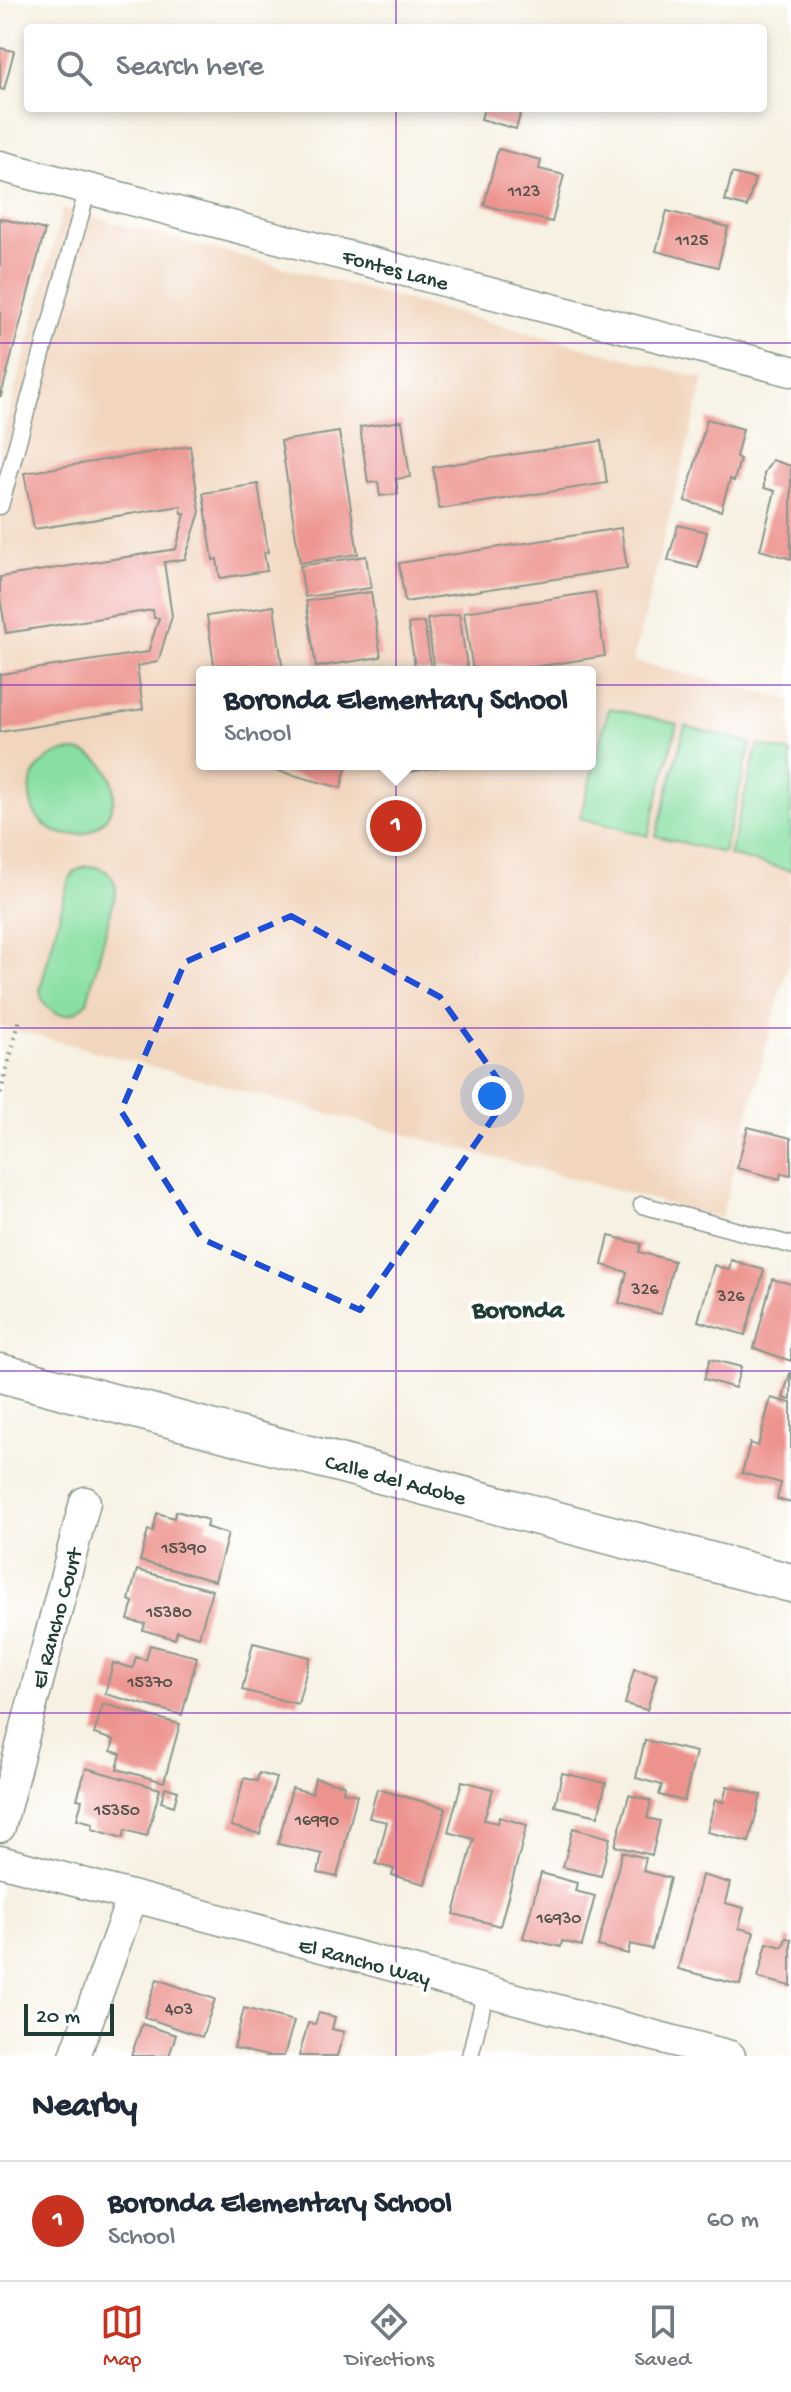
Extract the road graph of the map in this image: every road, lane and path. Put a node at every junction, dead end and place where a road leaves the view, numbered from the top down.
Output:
1 (0, 166) edge
2 (88, 188) junction
3 (791, 371) edge
4 (0, 506) edge
5 (19, 1021) dead end
6 (0, 1093) edge
7 (642, 1205) dead end
8 (791, 1245) edge
9 (0, 1373) edge
10 (85, 1502) dead end
11 (791, 1583) edge
12 (0, 1827) edge
13 (0, 1861) edge
14 (132, 1898) junction
15 (486, 1991) junction
16 (75, 2056) edge
17 (470, 2056) edge
18 (730, 2056) edge

1 - 2 street, Fontes Lane
2 - 3 street, Fontes Lane
2 - 4 lane
5 - 6 path
7 - 8 lane
9 - 11 street, Calle del Adobe
10 - 12 street, El Rancho Court
13 - 14 street, El Rancho Way
14 - 15 street, El Rancho Way
14 - 16 street
15 - 17 lane
15 - 18 street, El Rancho Way

